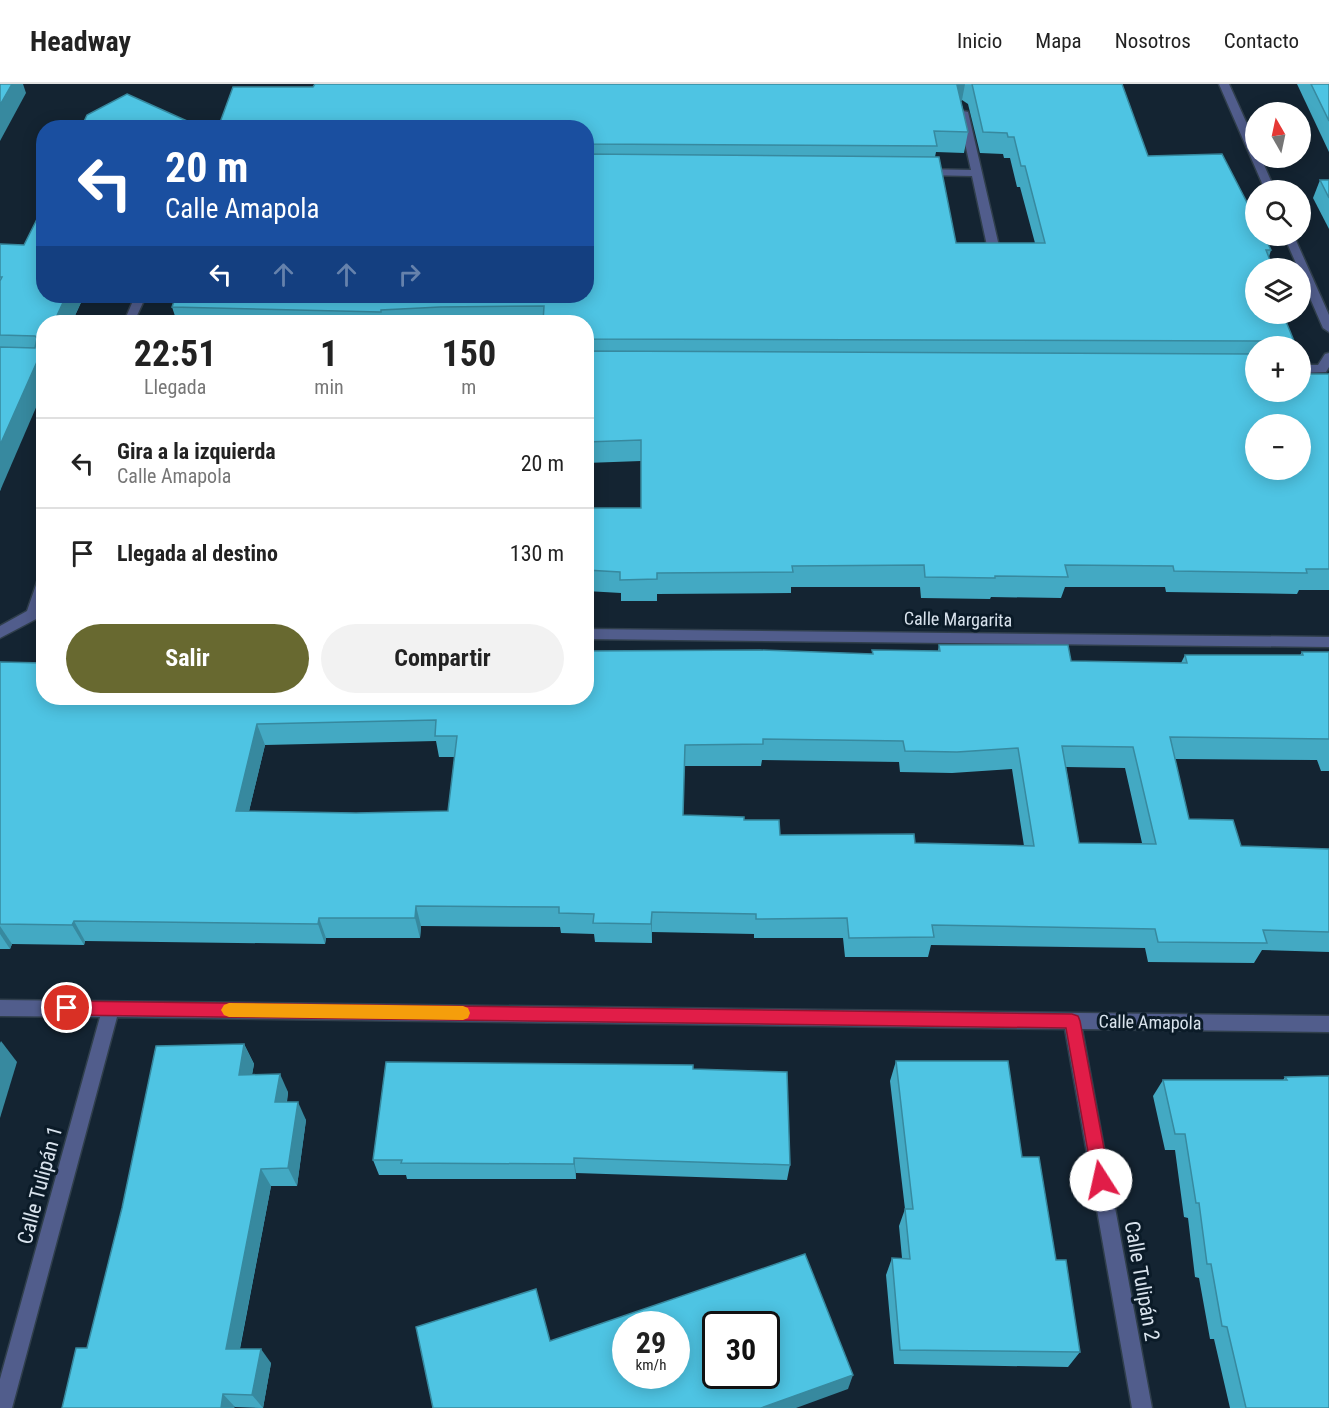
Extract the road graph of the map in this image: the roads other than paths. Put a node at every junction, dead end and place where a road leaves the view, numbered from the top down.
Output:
1 (1224, 84) edge
2 (961, 105) edge
3 (1245, 132) edge
4 (906, 172) edge
5 (977, 173) junction
6 (1293, 246) edge
7 (994, 255) edge
8 (1329, 328) edge
9 (1329, 357) edge
10 (1311, 369) edge
11 (36, 617) edge
12 (0, 633) edge
13 (594, 634) edge
14 (1329, 642) edge
15 (0, 1008) edge
16 (111, 1009) junction
17 (1072, 1021) junction
18 (1329, 1024) edge
19 (2, 1408) edge
20 (1142, 1408) edge

1 - 3 street
2 - 5 street
4 - 5 street
5 - 7 street
6 - 8 street
9 - 10 street
11 - 12 street
13 - 14 street, Calle Margarita
15 - 16 street, Calle Amapola
16 - 17 street, Calle Amapola
16 - 19 street, Calle Tulipán 1
17 - 18 street, Calle Amapola
17 - 20 street, Calle Tulipán 2

